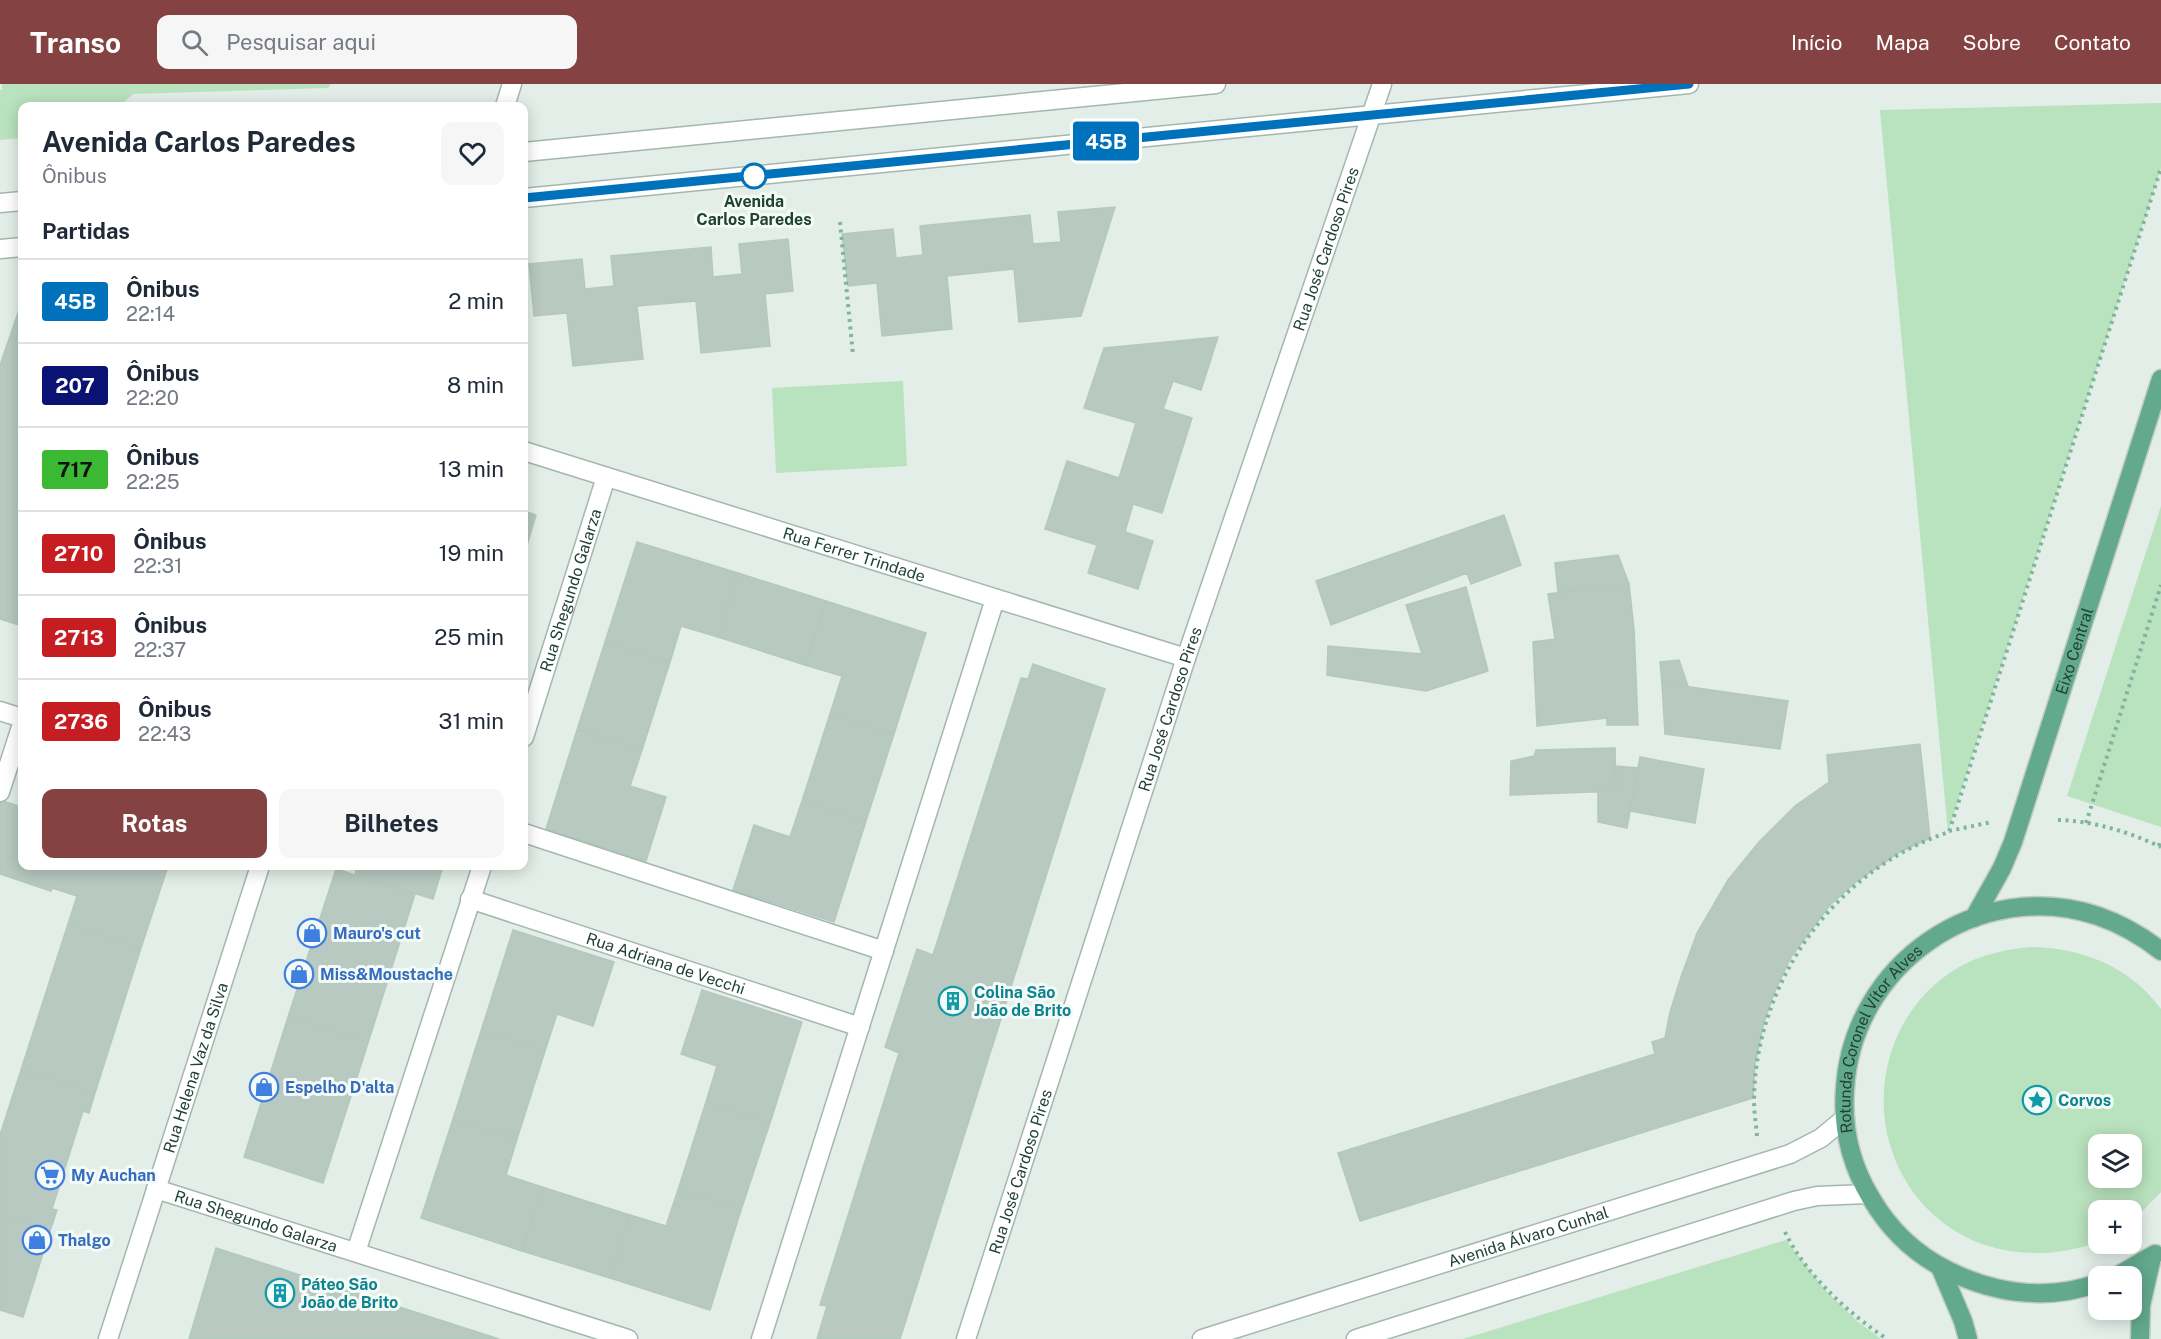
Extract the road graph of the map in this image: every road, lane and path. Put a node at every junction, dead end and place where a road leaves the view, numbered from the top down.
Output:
1 (512, 84) edge
2 (1216, 84) edge
3 (1382, 84) edge
4 (1689, 84) edge
5 (506, 102) edge
6 (1371, 115) junction
7 (528, 152) edge
8 (2161, 168) edge
9 (528, 198) edge
10 (18, 201) edge
11 (0, 203) edge
12 (840, 222) dead end
13 (18, 247) edge
14 (0, 249) edge
15 (853, 355) dead end
16 (2161, 379) edge
17 (528, 453) edge
18 (606, 477) junction
19 (2161, 585) edge
20 (995, 599) junction
21 (1186, 658) junction
22 (0, 711) edge
23 (18, 717) edge
24 (528, 724) edge
25 (18, 736) edge
26 (0, 792) edge
27 (2058, 820) dead end
28 (1993, 822) dead end
29 (2086, 822) junction
30 (1949, 832) junction
31 (528, 834) edge
32 (2161, 839) edge
33 (2160, 846) edge
34 (259, 870) edge
35 (481, 870) edge
36 (470, 899) junction
37 (1974, 918) junction
38 (884, 951) junction
39 (2161, 951) edge
40 (860, 1027) junction
41 (1755, 1109) dead end
42 (1845, 1118) junction
43 (156, 1189) junction
44 (1868, 1194) junction
45 (1788, 1238) dead end
46 (356, 1252) junction
47 (2157, 1253) edge
48 (2134, 1266) edge
49 (1940, 1267) junction
50 (2088, 1285) edge
51 (108, 1339) edge
52 (628, 1339) edge
53 (761, 1339) edge
54 (966, 1339) edge
55 (1202, 1339) edge
56 (1356, 1339) edge
57 (1887, 1339) edge
58 (1968, 1339) edge
59 (2140, 1339) edge

1 - 5 street
2 - 7 street
3 - 6 street, Rua José Cardoso Pires
4 - 6 street
6 - 9 street
6 - 21 street, Rua José Cardoso Pires
8 - 30 path
10 - 11 street
12 - 15 path
13 - 14 street
16 - 37 main road, Eixo Central
17 - 18 street, Rua Ferrer Trindade
18 - 20 street, Rua Ferrer Trindade
18 - 24 street, Rua Shegundo Galarza
19 - 29 path
20 - 21 street, Rua Ferrer Trindade
20 - 38 street
21 - 54 street, Rua José Cardoso Pires
22 - 23 street
25 - 26 street
27 - 29 path
28 - 30 path
29 - 33 path
30 - 41 path
31 - 38 street
32 - 33 path
34 - 43 street, Rua Helena Vaz da Silva
35 - 36 street, Rua Shegundo Galarza
36 - 40 street, Rua Adriana de Vecchi
36 - 46 street, Rua Shegundo Galarza
37 - 39 main road, Rotunda Coronel Vítor Alves
37 - 42 main road, Rotunda Coronel Vítor Alves
38 - 40 street
40 - 53 street
42 - 44 main road, Rotunda Coronel Vítor Alves
42 - 55 street, Avenida Álvaro Cunhal
43 - 46 street, Rua Shegundo Galarza
43 - 51 street, Rua Helena Vaz da Silva
44 - 49 main road, Rotunda Coronel Vítor Alves
44 - 56 street
45 - 57 path
46 - 52 street, Rua Shegundo Galarza
47 - 48 main road
47 - 59 main road
49 - 50 main road, Rotunda Coronel Vítor Alves
49 - 58 main road

